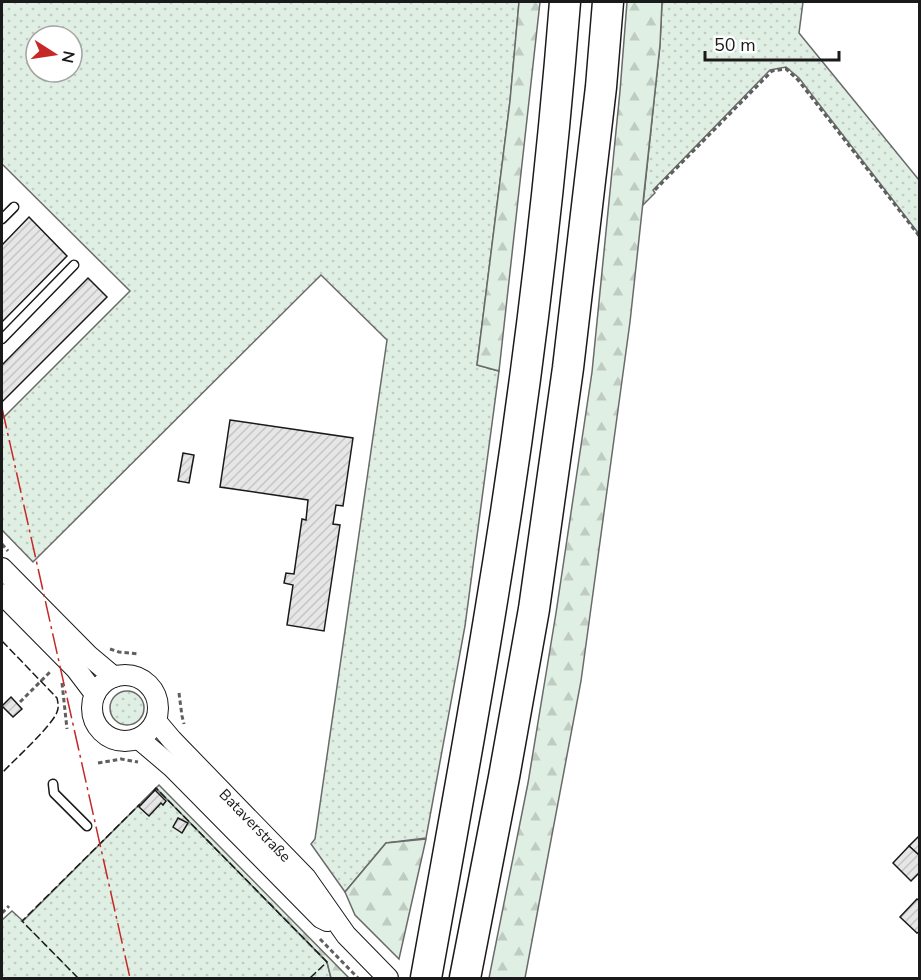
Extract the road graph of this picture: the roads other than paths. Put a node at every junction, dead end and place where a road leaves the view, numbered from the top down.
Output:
1 (565, 2) edge
2 (608, 2) edge
3 (14, 207) dead end
4 (2, 219) edge
5 (74, 265) dead end
6 (2, 339) edge
7 (2, 568) edge
8 (2, 594) edge
9 (114, 677) junction
10 (95, 694) junction
11 (156, 721) junction
12 (139, 739) junction
13 (53, 784) dead end
14 (87, 826) dead end
15 (346, 935) junction
16 (388, 978) edge
17 (426, 978) edge
18 (465, 978) edge

1 - 17 highway
2 - 18 highway
3 - 4 lane
5 - 6 lane
7 - 9 street
8 - 10 street
9 - 10 street
9 - 11 street
10 - 12 street
11 - 12 street
11 - 15 street, Bataverstraße
12 - 15 street, Bataverstraße
13 - 14 lane
15 - 16 street, Bataverstraße

